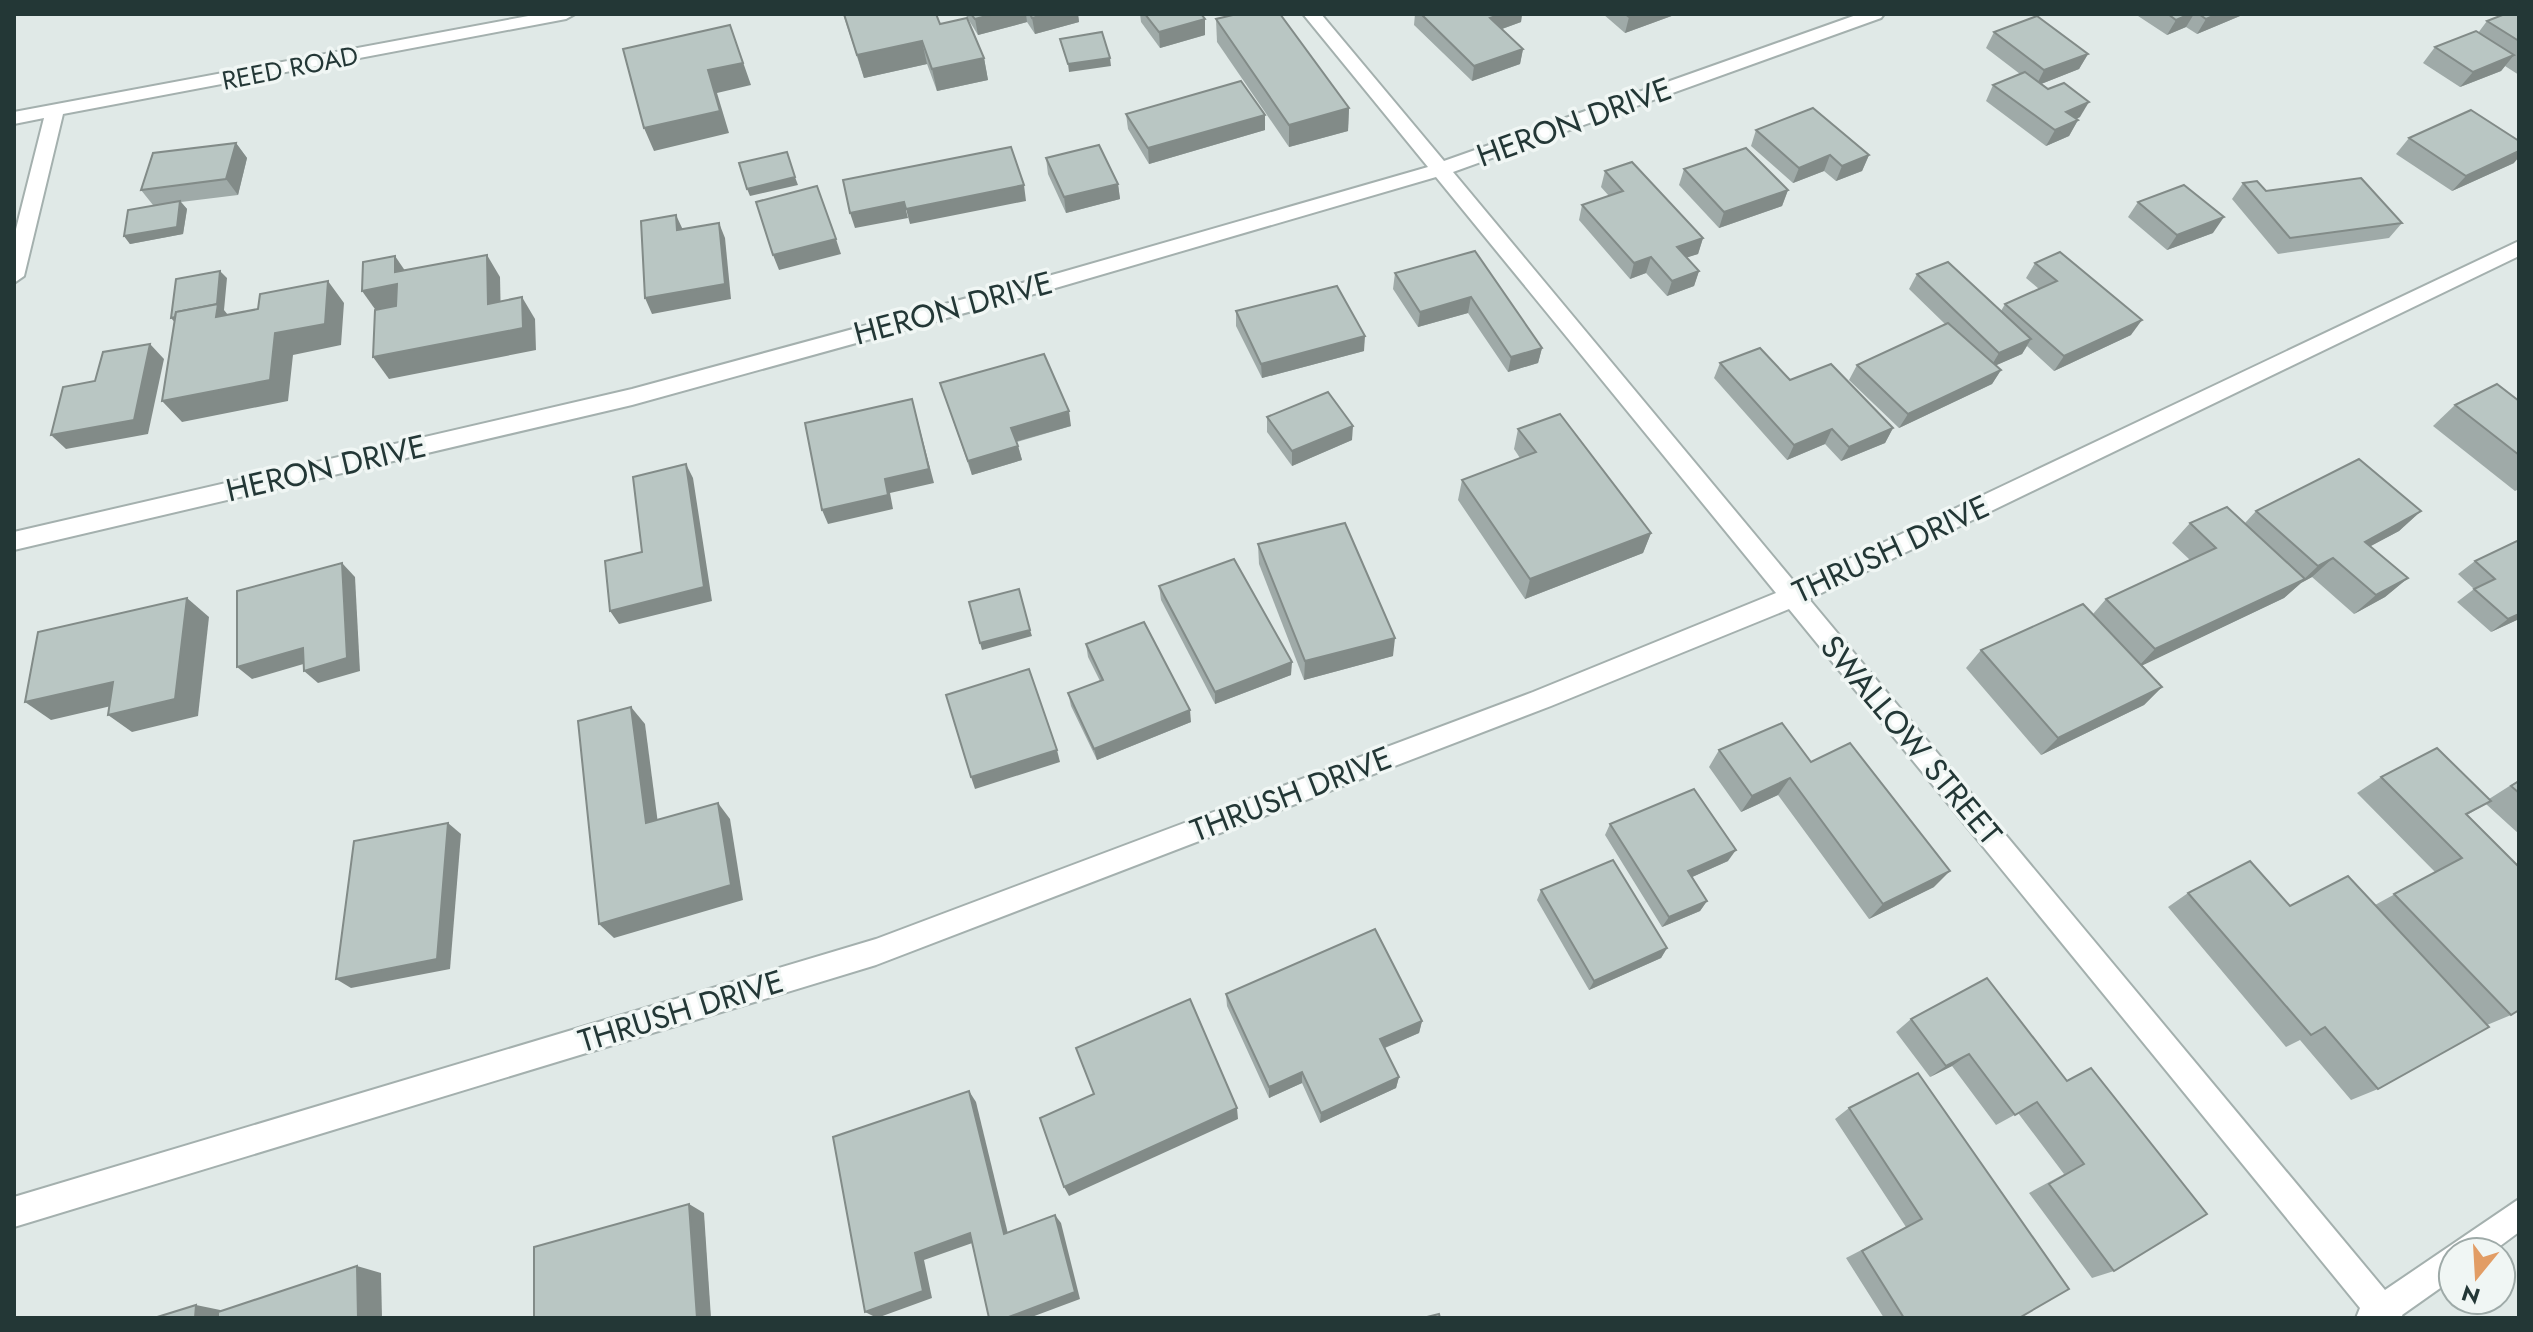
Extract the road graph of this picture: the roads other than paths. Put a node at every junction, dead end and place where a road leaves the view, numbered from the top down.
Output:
1 (566, 14) edge
2 (1312, 14) edge
3 (1875, 14) edge
4 (55, 112) junction
5 (14, 118) edge
6 (1439, 170) junction
7 (2519, 248) edge
8 (14, 276) edge
9 (14, 541) edge
10 (1792, 597) junction
11 (14, 1212) edge
12 (2519, 1214) edge
13 (2488, 1236) edge
14 (2437, 1273) edge
15 (2380, 1316) edge

1 - 4 street, REED ROAD
2 - 6 street, SWALLOW STREET
3 - 6 street, HERON DRIVE
4 - 5 street, REED ROAD
4 - 8 street
6 - 9 street, HERON DRIVE
6 - 10 street, SWALLOW STREET
7 - 10 street, THRUSH DRIVE
10 - 11 street, THRUSH DRIVE
10 - 15 street, SWALLOW STREET
12 - 13 street
14 - 15 street

